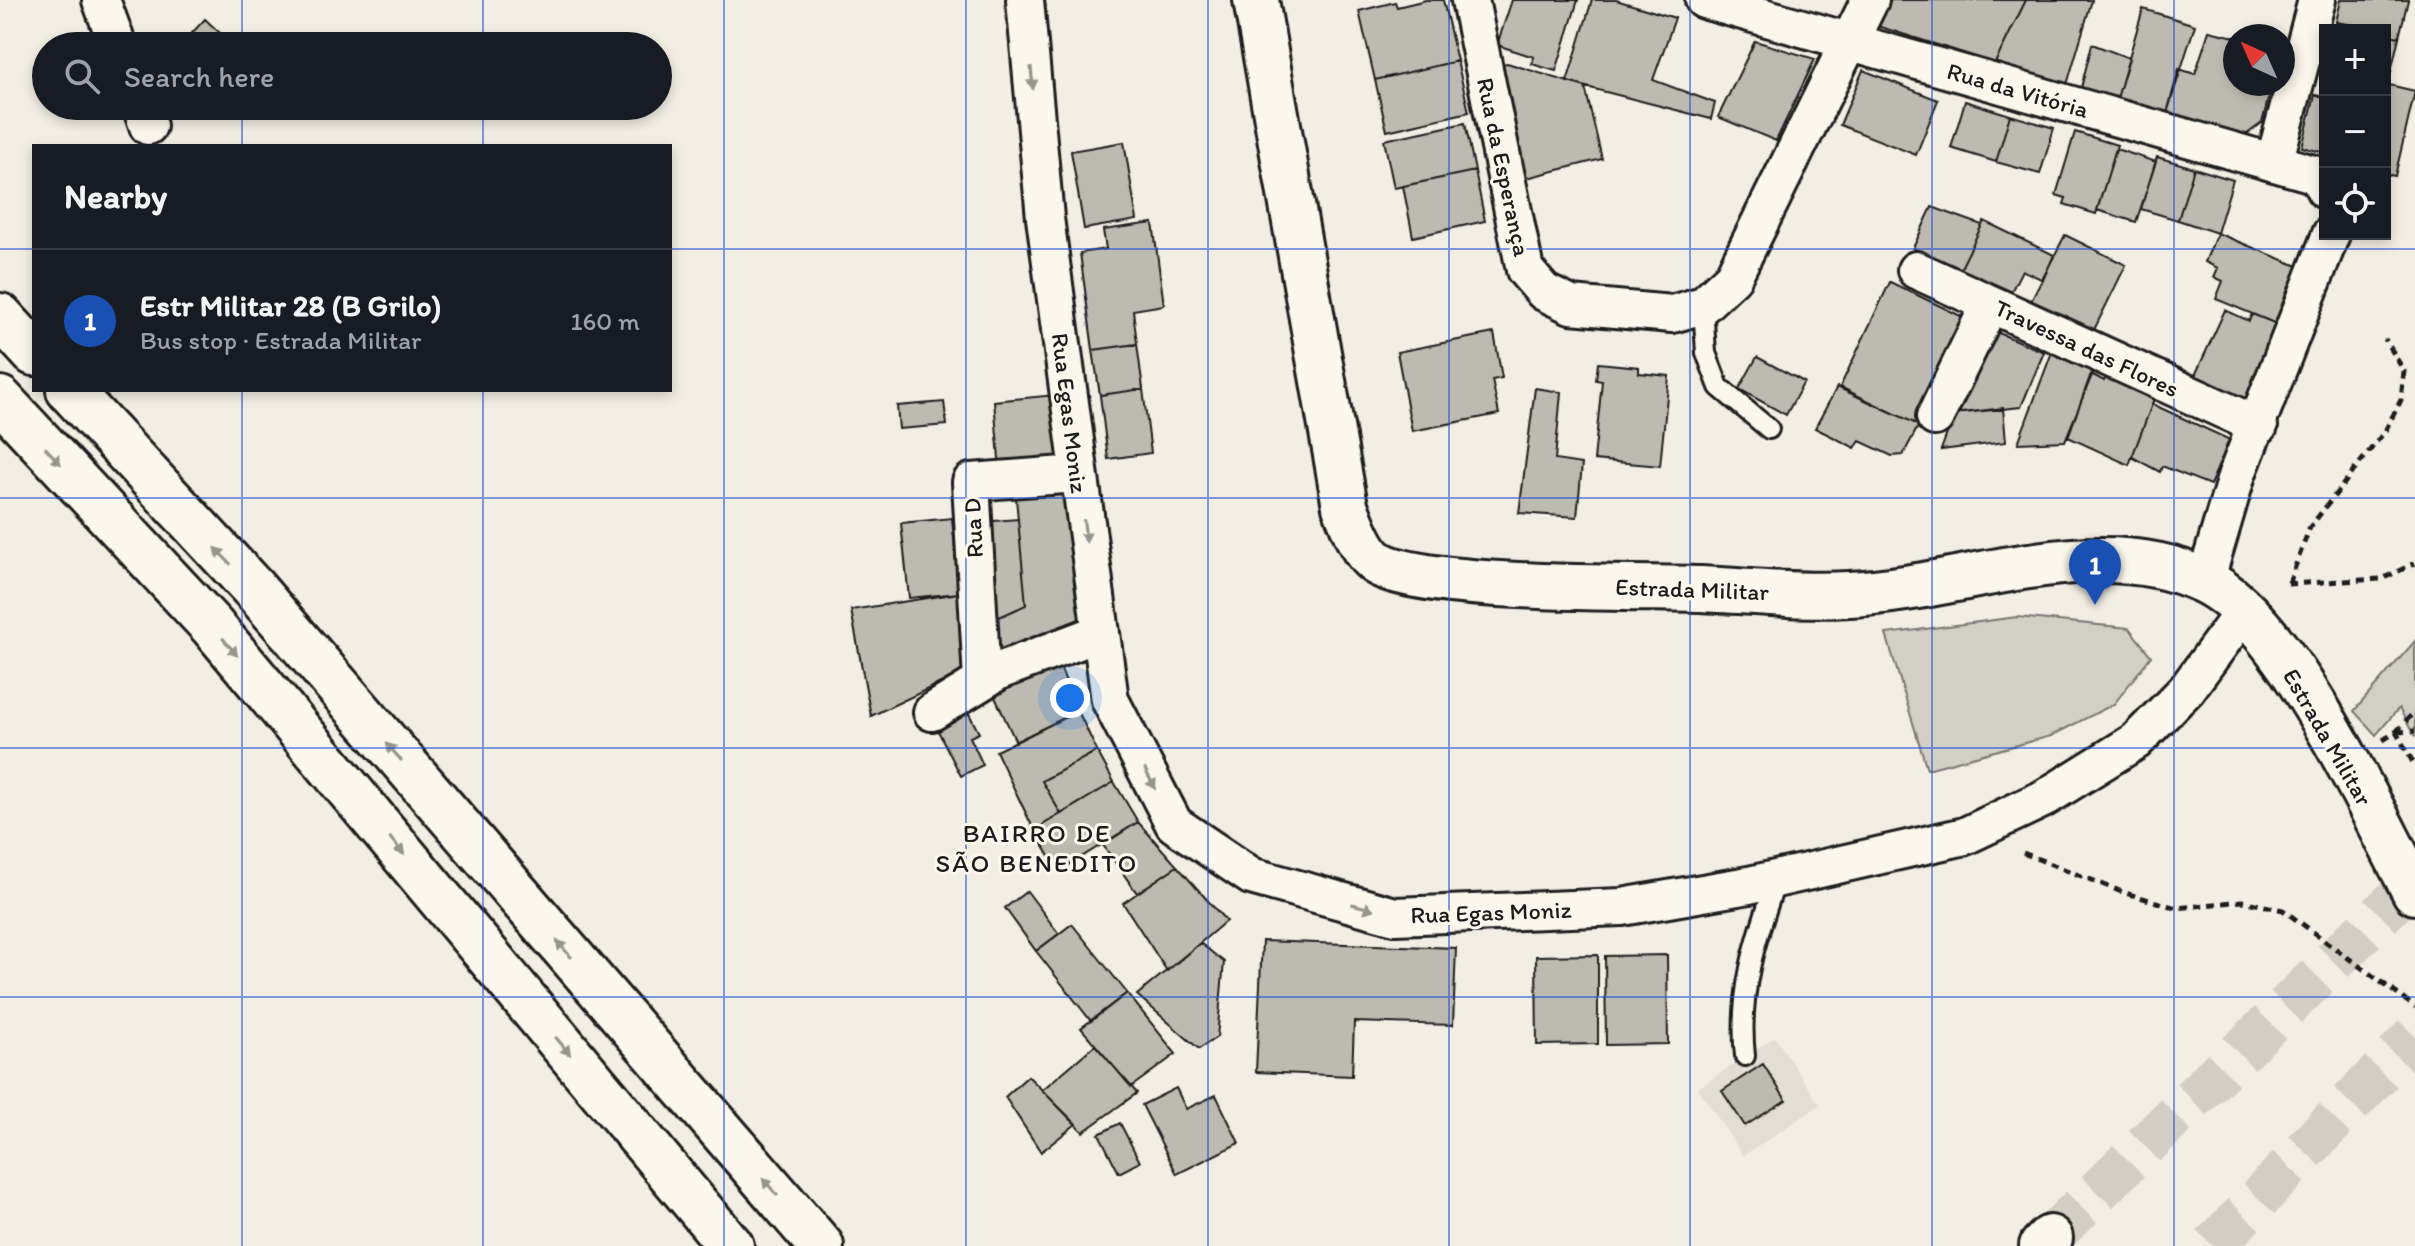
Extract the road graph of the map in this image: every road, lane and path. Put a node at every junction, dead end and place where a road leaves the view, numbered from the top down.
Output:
1 (101, 0) edge
2 (1025, 0) edge
3 (1256, 0) edge
4 (1470, 0) edge
5 (1704, 0) edge
6 (1870, 0) edge
7 (2317, 0) edge
8 (113, 32) edge
9 (1851, 41) junction
10 (2274, 163) junction
11 (2319, 179) edge
12 (2329, 240) edge
13 (1916, 270) dead end
14 (1990, 304) junction
15 (1703, 305) junction
16 (0, 316) edge
17 (2385, 339) dead end
18 (32, 351) edge
19 (71, 392) edge
20 (0, 399) edge
21 (1935, 417) dead end
22 (2259, 426) junction
23 (1769, 429) dead end
24 (1077, 474) junction
25 (2415, 563) edge
26 (2205, 582) junction
27 (2289, 583) junction
28 (2245, 610) junction
29 (1099, 633) junction
30 (982, 681) junction
31 (2415, 711) edge
32 (932, 712) dead end
33 (2415, 731) edge
34 (1965, 836) junction
35 (1777, 878) junction
36 (2415, 892) edge
37 (2415, 1007) edge
38 (1745, 1056) dead end
39 (731, 1246) edge
40 (821, 1246) edge

1 - 8 street
2 -> 24 street, Rua Egas Moniz
3 - 26 main road, Estrada Militar
4 - 15 street, Rua da Esperança
5 - 9 street, Rua da Vitória
6 - 9 street
7 - 10 street
9 - 10 street, Rua da Vitória
9 - 15 street
10 - 11 street, Rua da Vitória
12 - 22 street
13 - 14 street, Travessa das Flores
14 - 21 street
14 - 22 street, Travessa das Flores
15 - 23 lane
16 - 18 main road
17 - 27 path
40 -> 19 main road
20 -> 39 main road
22 - 26 street
24 -> 29 street, Rua Egas Moniz
24 - 30 street, Rua D
25 - 27 path
26 - 28 main road, Estrada Militar
27 - 28 path
28 - 34 street, Rua Egas Moniz
28 - 36 main road, Estrada Militar
29 - 30 street
29 -> 35 street, Rua Egas Moniz
30 - 32 street
31 - 33 path
34 - 35 street, Rua Egas Moniz
34 - 37 path
35 - 38 lane

